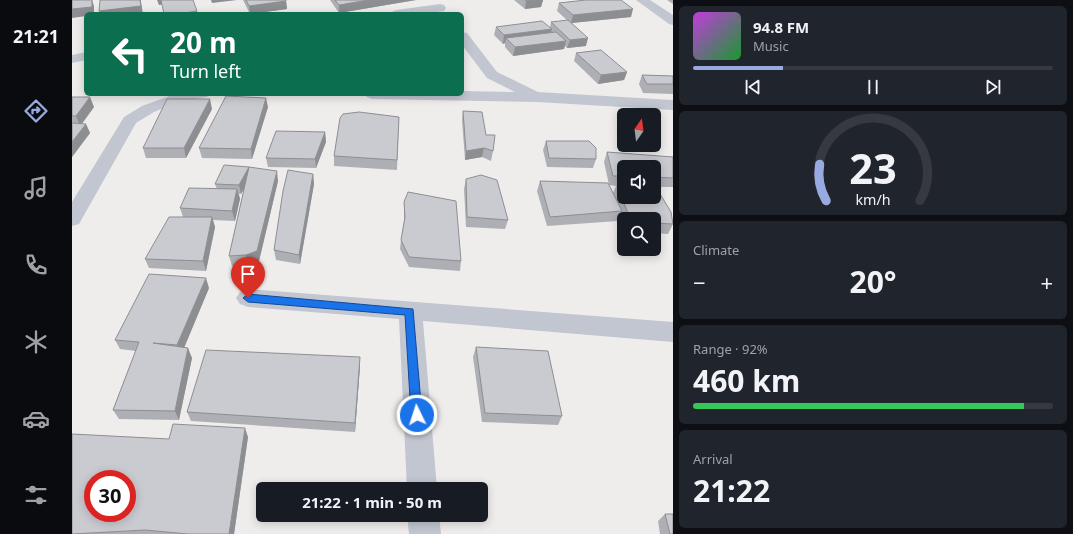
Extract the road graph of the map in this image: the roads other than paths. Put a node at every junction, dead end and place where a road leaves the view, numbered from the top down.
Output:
1 (642, 0) edge
2 (439, 7) edge
3 (409, 12) edge
4 (673, 20) edge
5 (464, 39) edge
6 (84, 56) edge
7 (72, 59) edge
8 (492, 75) junction
9 (464, 92) edge
10 (464, 94) edge
11 (185, 96) edge
12 (537, 97) junction
13 (673, 105) edge
14 (72, 219) edge
15 (248, 298) dead end
16 (410, 311) junction
17 (673, 332) edge
18 (422, 482) edge
19 (424, 522) edge
20 (425, 534) edge

1 - 4 street
2 - 3 street
5 - 8 street
6 - 7 street
8 - 9 street
8 - 12 street
10 - 12 street
11 - 14 street
12 - 13 street
15 - 16 street
16 - 17 street
16 - 18 street
19 - 20 street

